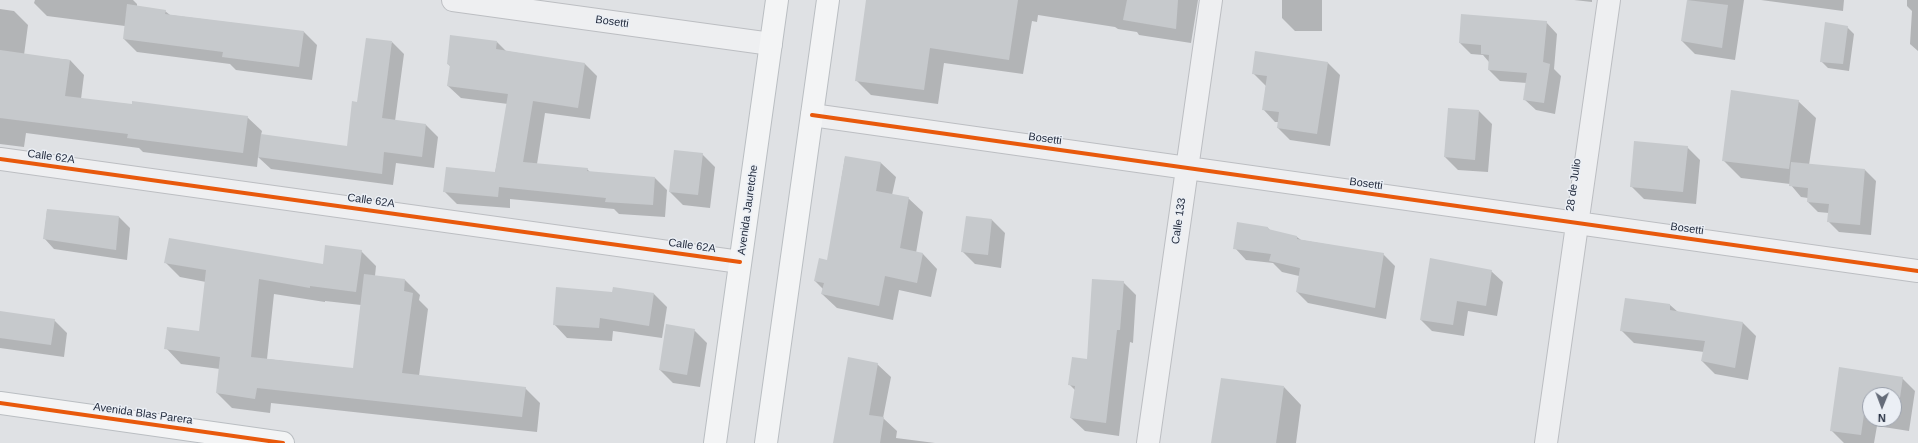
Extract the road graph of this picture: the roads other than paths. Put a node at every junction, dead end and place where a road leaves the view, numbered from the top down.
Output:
1 (453, 0) edge
2 (778, 0) edge
3 (828, 0) edge
4 (1211, 0) edge
5 (1609, 0) edge
6 (549, 7) edge
7 (771, 44) junction
8 (812, 115) junction
9 (0, 159) edge
10 (1187, 168) junction
11 (1577, 223) junction
12 (740, 262) junction
13 (1918, 271) edge
14 (0, 403) edge
15 (283, 443) edge
16 (714, 443) edge
17 (766, 443) edge
18 (1148, 443) edge
19 (1546, 443) edge

1 - 6 street, Bosetti
2 - 7 main road, Avenida Jauretche
3 - 8 main road
4 - 10 street, Calle 133
5 - 11 street, 28 de Julio
6 - 7 street, Bosetti
7 - 12 main road, Avenida Jauretche
8 - 10 street, Bosetti
8 - 17 main road
9 - 12 street, Calle 62A
10 - 11 street, Bosetti
10 - 18 street, Calle 133
11 - 13 street, Bosetti
11 - 19 street, 28 de Julio
12 - 16 main road, Avenida Jauretche
14 - 15 main road, Avenida Blas Parera

